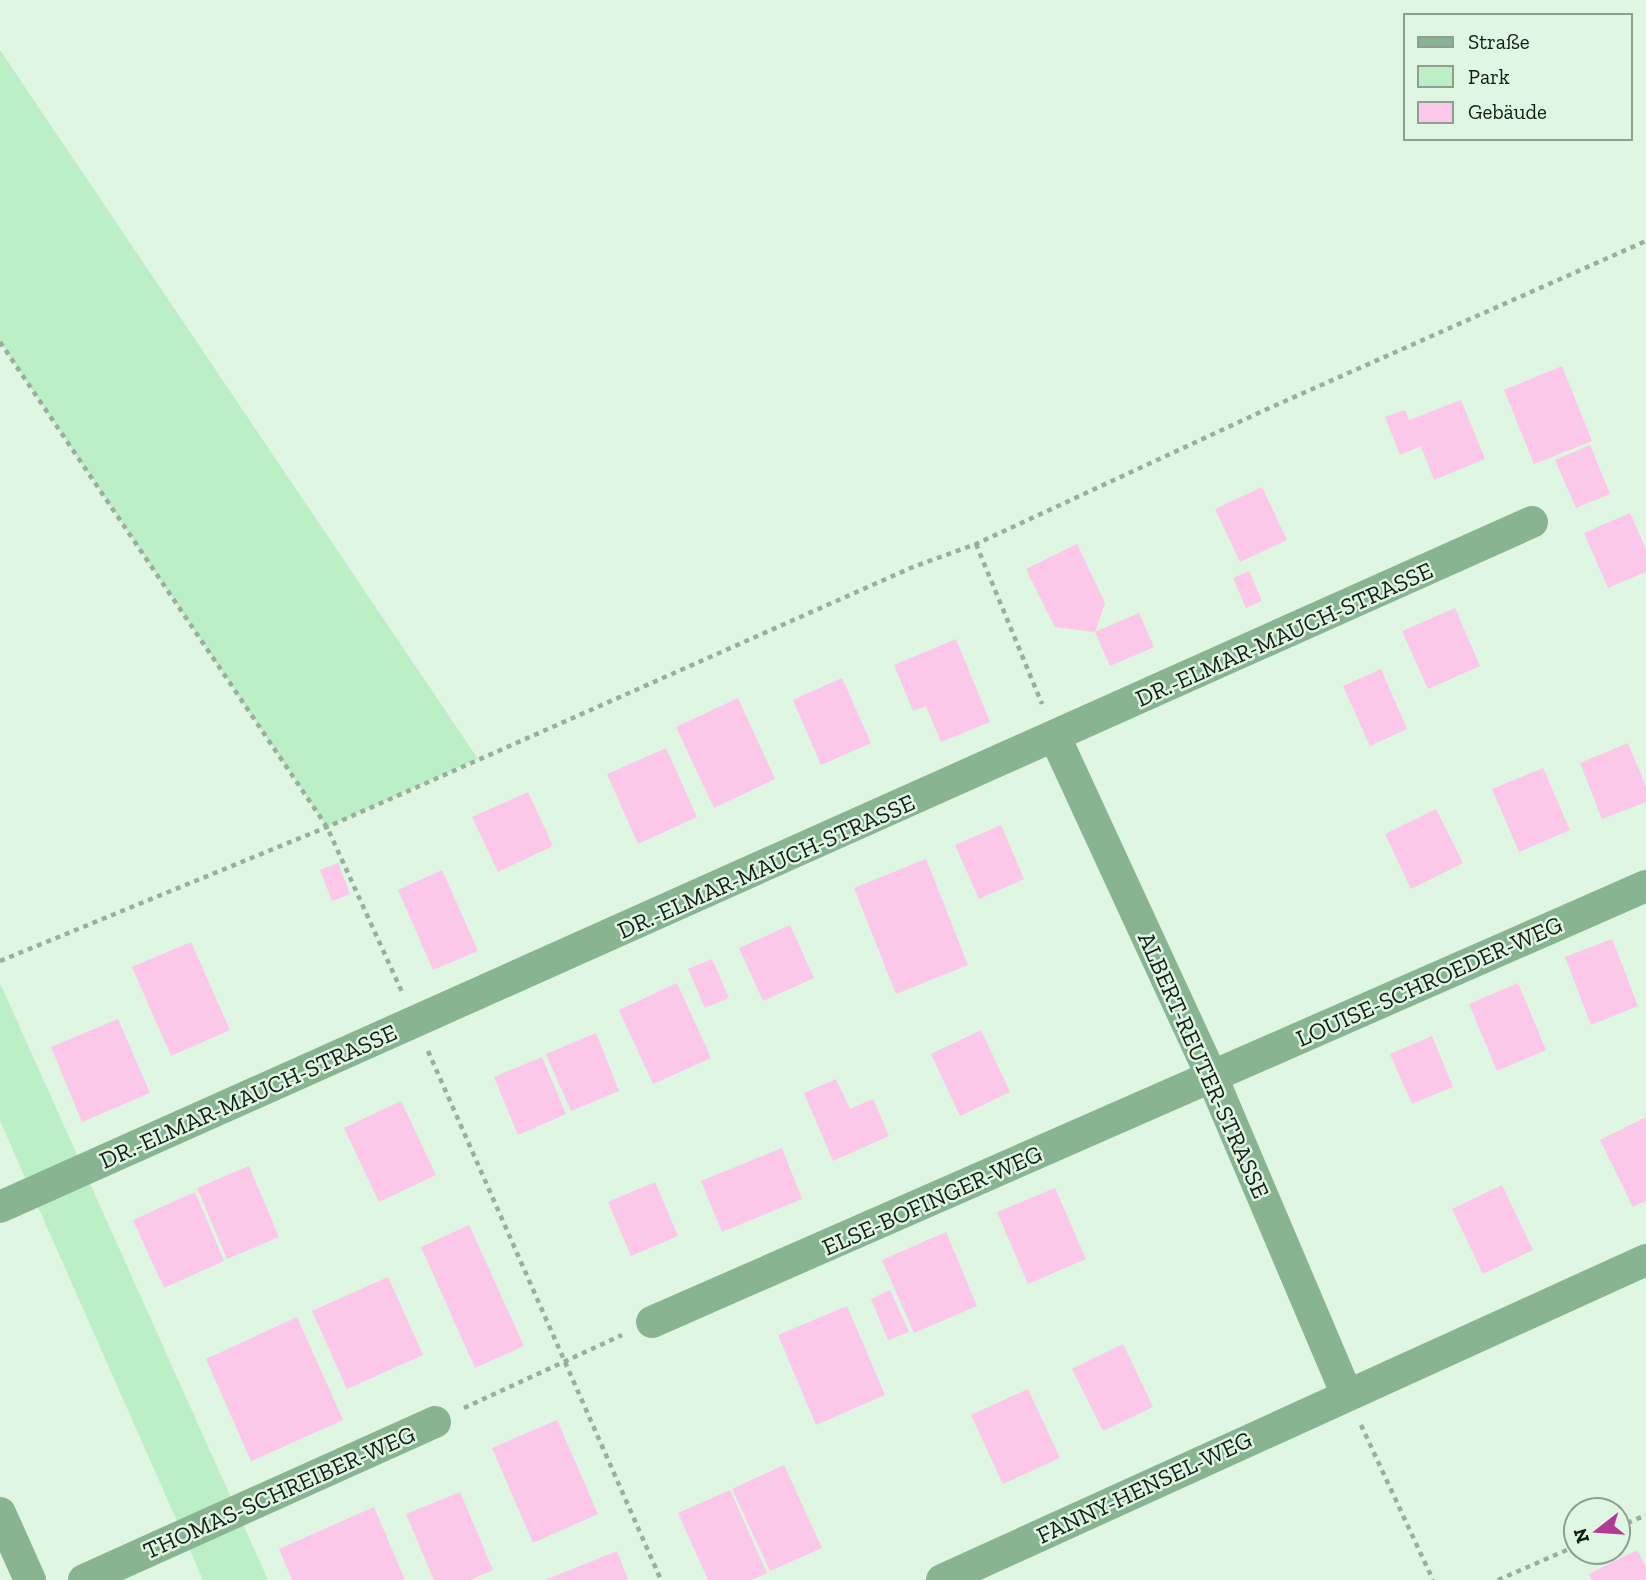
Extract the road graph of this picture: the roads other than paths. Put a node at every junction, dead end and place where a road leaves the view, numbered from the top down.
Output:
1 (1532, 522) dead end
2 (1055, 737) junction
3 (1646, 886) edge
4 (1212, 1077) junction
5 (0, 1207) edge
6 (1646, 1260) edge
7 (652, 1322) road end
8 (1347, 1395) junction
9 (435, 1422) road end
10 (0, 1513) edge
11 (30, 1580) edge
12 (84, 1580) edge
13 (942, 1580) edge

1 - 2 street, DR.-ELMAR-MAUCH-STRASSE
2 - 4 street, ALBERT-REUTER-STRASSE
2 - 5 street, DR.-ELMAR-MAUCH-STRASSE
3 - 4 street, LOUISE-SCHROEDER-WEG
4 - 7 street, ELSE-BOFINGER-WEG
4 - 8 street, ALBERT-REUTER-STRASSE
6 - 8 street, FANNY-HENSEL-WEG
8 - 13 street, FANNY-HENSEL-WEG
9 - 12 street, THOMAS-SCHREIBER-WEG
10 - 11 street

